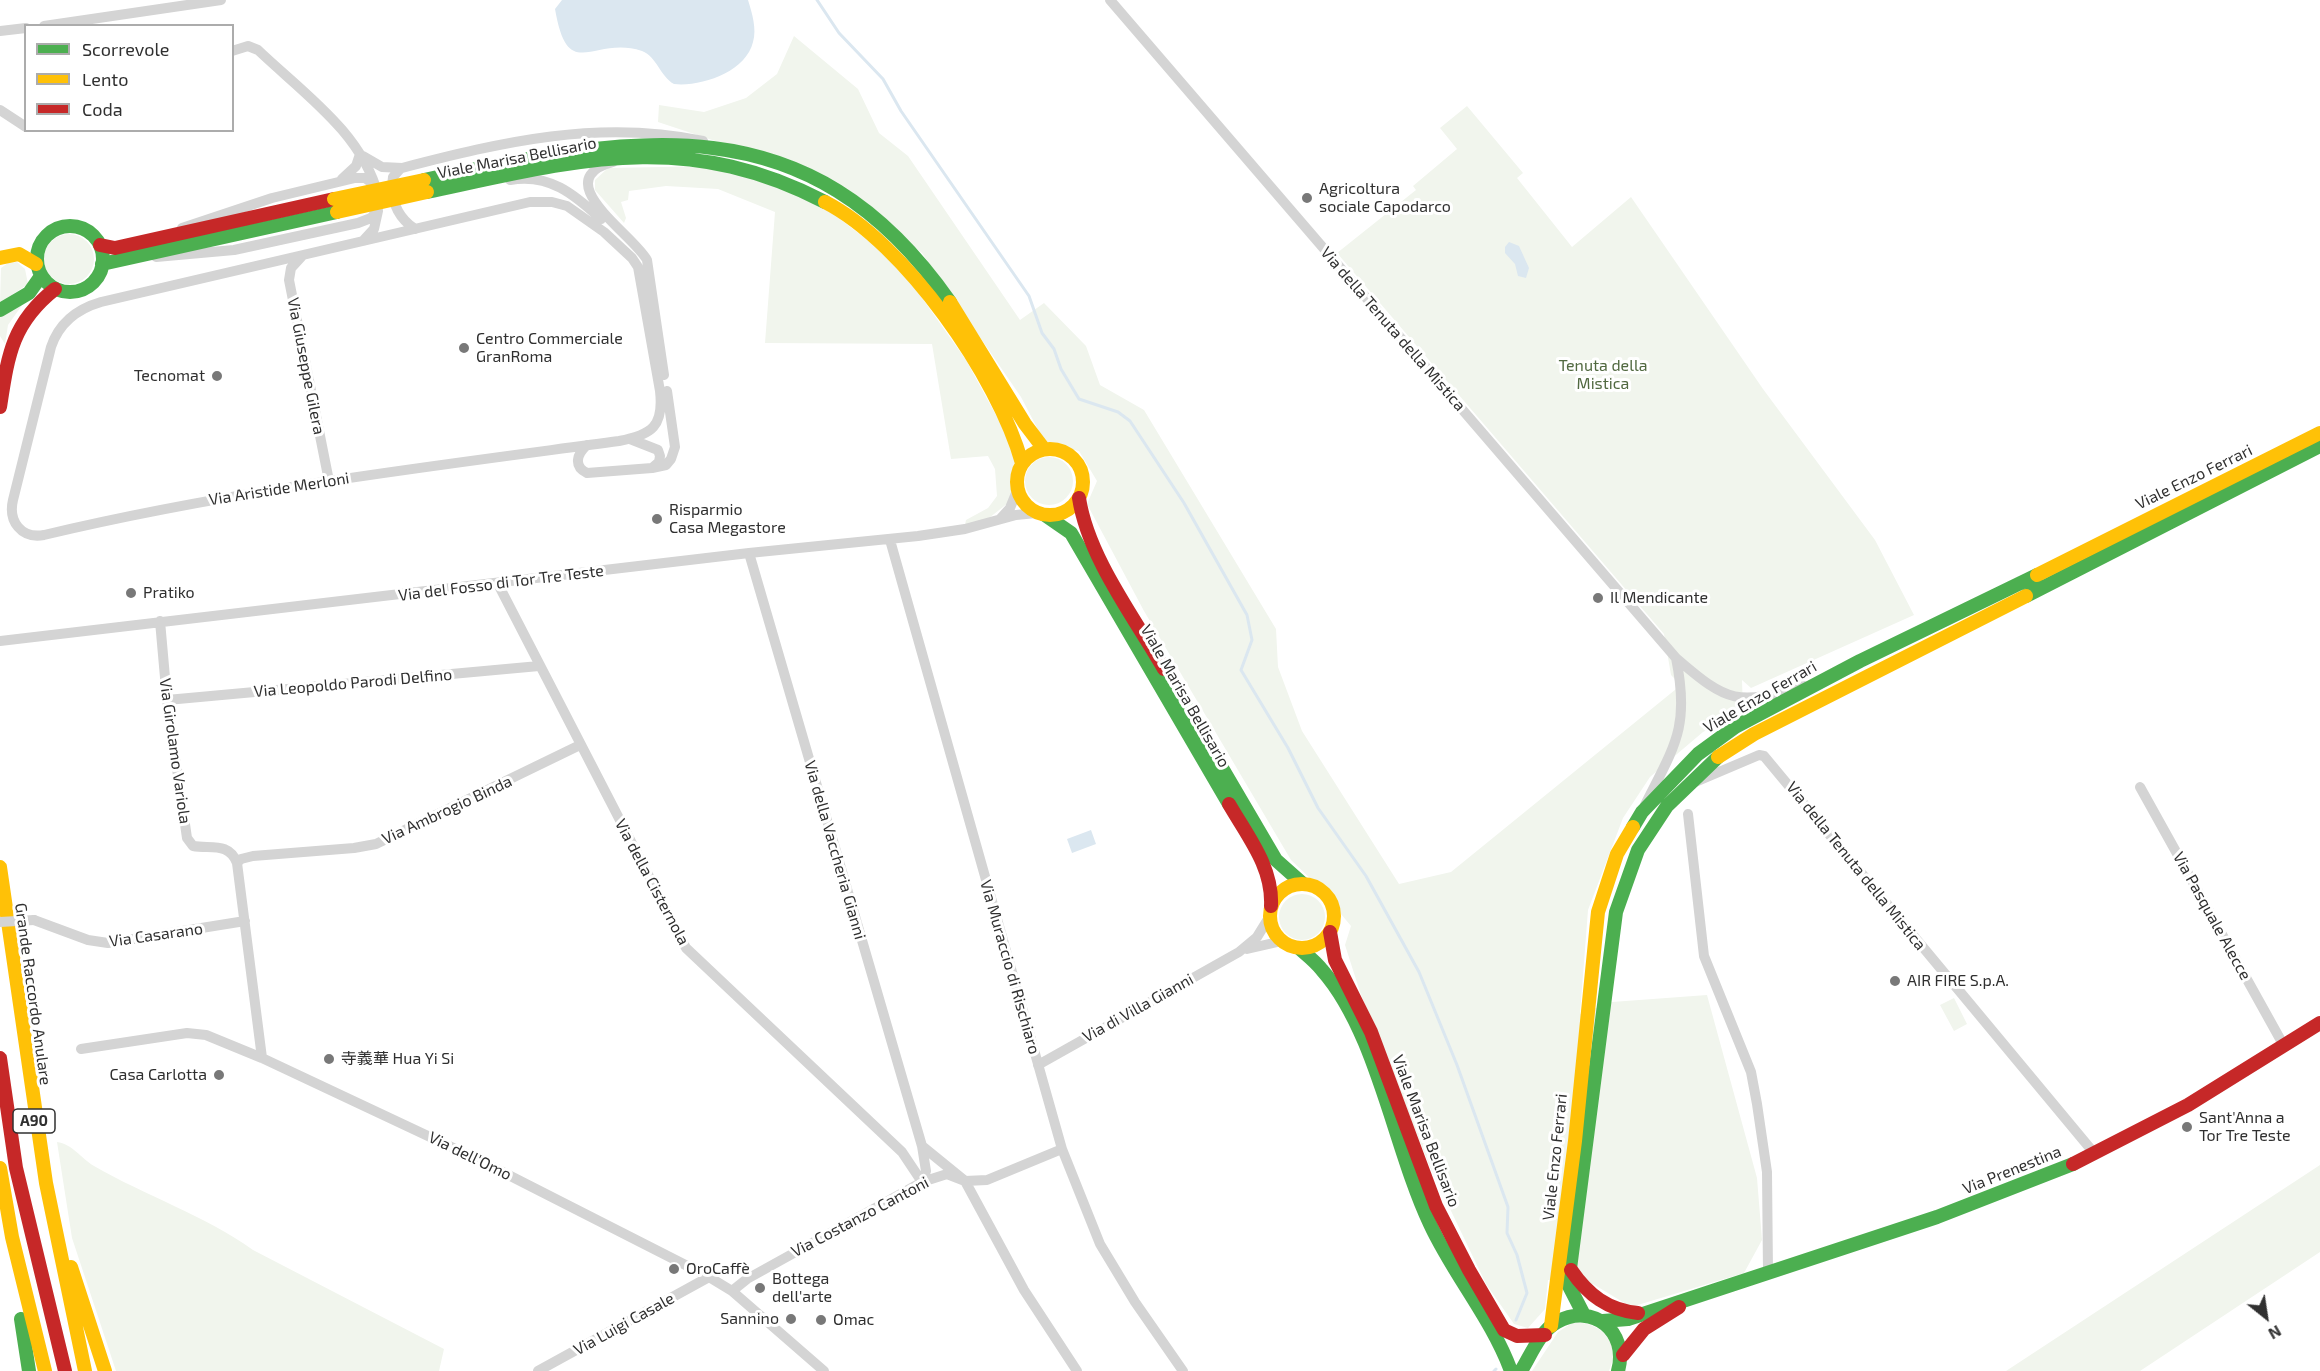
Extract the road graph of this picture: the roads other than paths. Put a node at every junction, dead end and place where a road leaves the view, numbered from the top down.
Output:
1 (221, 0) edge
2 (1110, 0) edge
3 (58, 24) edge
4 (24, 28) edge
5 (0, 32) edge
6 (234, 50) edge
7 (0, 110) edge
8 (24, 126) edge
9 (741, 149) junction
10 (360, 154) junction
11 (641, 157) junction
12 (402, 168) junction
13 (338, 182) junction
14 (376, 186) junction
15 (429, 187) junction
16 (378, 211) junction
17 (415, 229) junction
18 (363, 241) junction
19 (100, 245) junction
20 (133, 251) junction
21 (302, 256) junction
22 (0, 258) edge
23 (102, 264) junction
24 (638, 267) junction
25 (39, 270) junction
26 (55, 289) junction
27 (0, 310) edge
28 (0, 407) edge
29 (2320, 433) edge
30 (630, 439) junction
31 (587, 445) junction
32 (2320, 446) edge
33 (1044, 449) junction
34 (1022, 463) junction
35 (652, 468) junction
36 (329, 481) junction
37 (1017, 491) junction
38 (1079, 498) junction
39 (1040, 514) junction
40 (1000, 519) junction
41 (890, 540) junction
42 (749, 554) junction
43 (498, 584) junction
44 (160, 621) junction
45 (0, 641) edge
46 (1676, 658) junction
47 (539, 666) junction
48 (1822, 680) junction
49 (167, 700) junction
50 (580, 745) junction
51 (1685, 786) junction
52 (2140, 787) dead end
53 (1642, 812) junction
54 (1688, 814) dead end
55 (237, 863) junction
56 (0, 867) edge
57 (1303, 884) junction
58 (1270, 911) junction
59 (245, 921) junction
60 (0, 922) edge
61 (1330, 932) junction
62 (1282, 941) junction
63 (1299, 948) junction
64 (1239, 952) junction
65 (2320, 1023) edge
66 (2284, 1046) junction
67 (81, 1049) dead end
68 (0, 1058) edge
69 (262, 1058) junction
70 (1038, 1065) junction
71 (922, 1146) junction
72 (1062, 1149) junction
73 (2094, 1153) junction
74 (906, 1155) junction
75 (0, 1168) edge
76 (965, 1181) junction
77 (922, 1182) junction
78 (47, 1196) junction
79 (12, 1237) junction
80 (1571, 1270) junction
81 (1768, 1273) junction
82 (710, 1277) junction
83 (732, 1291) junction
84 (1694, 1298) junction
85 (1643, 1313) junction
86 (1584, 1315) junction
87 (1603, 1321) junction
88 (1548, 1330) junction
89 (1623, 1356) junction
90 (29, 1371) edge
91 (45, 1371) edge
92 (65, 1371) edge
93 (86, 1371) edge
94 (105, 1371) edge
95 (538, 1371) edge
96 (824, 1371) edge
97 (1077, 1371) edge
98 (1183, 1371) edge
99 (1511, 1371) edge
100 (1521, 1371) edge
101 (1618, 1371) edge
102 (1629, 1371) edge

1 - 3 street
2 - 46 street, Via della Tenuta della Mistica
4 - 5 street
6 - 10 street
7 - 8 street
9 - 12 street, Viale Marisa Bellisario
9 - 15 main road, Viale Marisa Bellisario
9 - 33 main road, Viale Marisa Bellisario
10 - 12 street
10 - 13 street
10 - 14 street
11 - 15 main road, Viale Marisa Bellisario
11 - 34 main road, Viale Marisa Bellisario
11 - 35 street
12 - 17 street
13 - 14 street, Viale Marisa Bellisario
13 - 20 street, Viale Marisa Bellisario
14 - 16 street
15 - 20 main road, Viale Marisa Bellisario, bridge
15 - 24 street
16 - 18 street
16 - 20 street, Viale Marisa Bellisario
17 - 18 street, Via Aristide Merloni
17 - 24 street, Via Aristide Merloni
18 - 21 street, Via Aristide Merloni
19 - 20 main road, Viale Marisa Bellisario
19 - 23 main road
19 - 25 main road
20 - 23 main road, Viale Marisa Bellisario
21 - 36 street, Via Giuseppe Gilera
21 - 36 street, Via Aristide Merloni
22 - 25 main road
23 - 26 main road
24 - 30 street, Via Aristide Merloni
25 - 26 main road
25 - 27 main road
26 - 28 main road
29 - 48 main road, Viale Enzo Ferrari
30 - 31 street, Via Aristide Merloni
30 - 35 street
31 - 35 street
31 - 36 street, Via Aristide Merloni
32 - 51 main road, Viale Enzo Ferrari
33 - 34 main road
33 - 38 main road
34 - 37 main road
37 - 39 main road
37 - 40 street
38 - 39 main road
38 - 57 main road, Viale Marisa Bellisario
39 - 40 street, Via del Fosso di Tor Tre Teste
39 - 58 main road, Viale Marisa Bellisario
40 - 41 street, Via del Fosso di Tor Tre Teste
41 - 42 street, Via del Fosso di Tor Tre Teste
41 - 70 street, Via Muraccio di Rischiaro
42 - 43 street, Via del Fosso di Tor Tre Teste
42 - 71 street, Via della Vaccheria Gianni
43 - 44 street, Via del Fosso di Tor Tre Teste
43 - 47 street, Via della Cisternola
44 - 45 street, Via del Fosso di Tor Tre Teste
44 - 49 street, Via Girolamo Variola
46 - 48 street, Via della Tenuta della Mistica
46 - 53 street
47 - 49 street, Via Leopoldo Parodi Delfino
47 - 50 street, Via della Cisternola
48 - 53 main road, Viale Enzo Ferrari
49 - 55 street, Via Girolamo Variola
50 - 55 street, Via Ambrogio Binda
50 - 74 street, Via della Cisternola
51 - 73 street, Via della Tenuta della Mistica
51 - 80 main road, Viale Enzo Ferrari
52 - 66 street, Via Pasquale Alecce
53 - 88 main road, Viale Enzo Ferrari
54 - 81 street
55 - 59 street
56 - 78 main road, Grande Raccordo Anulare / A90
57 - 58 main road
57 - 61 main road
58 - 62 main road
58 - 64 street, Via di Villa Gianni
59 - 60 street, Via Casarano, bridge
59 - 69 street
61 - 63 main road
61 - 88 main road, Viale Marisa Bellisario
62 - 63 main road
62 - 64 street, Via di Villa Gianni
63 - 99 main road, Viale Marisa Bellisario
64 - 70 street, Via di Villa Gianni
65 - 66 main road, Via Prenestina
66 - 73 main road, Via Prenestina
67 - 69 street, Via dell'Omo
68 - 92 main road, A90
69 - 82 street, Via dell'Omo
70 - 72 street, Via Muraccio di Rischiaro
71 - 74 street
71 - 76 street
71 - 77 street, Via della Vaccheria Gianni
72 - 76 street, Via Costanzo Cantoni
72 - 98 street, Via Muraccio di Rischiaro
73 - 81 main road, Via Prenestina
74 - 77 street, Via della Cisternola
75 - 79 main road
76 - 77 street, Via Costanzo Cantoni
76 - 97 street
77 - 83 street, Via Costanzo Cantoni
78 - 93 main road, Grande Raccordo Anulare / A90
78 - 94 main road
79 - 90 main road
79 - 91 main road
80 - 85 main road
80 - 86 main road, Viale Enzo Ferrari
81 - 84 main road, Via Prenestina
82 - 83 street, Via dell'Omo
82 - 95 street, Via Luigi Casale
83 - 96 street, Via dell'Omo
84 - 85 main road, Via Prenestina
84 - 89 main road, Via Prenestina
85 - 87 main road, Via Prenestina
86 - 87 main road
86 - 88 main road
87 - 89 main road
88 - 100 main road
89 - 101 main road
89 - 102 main road

